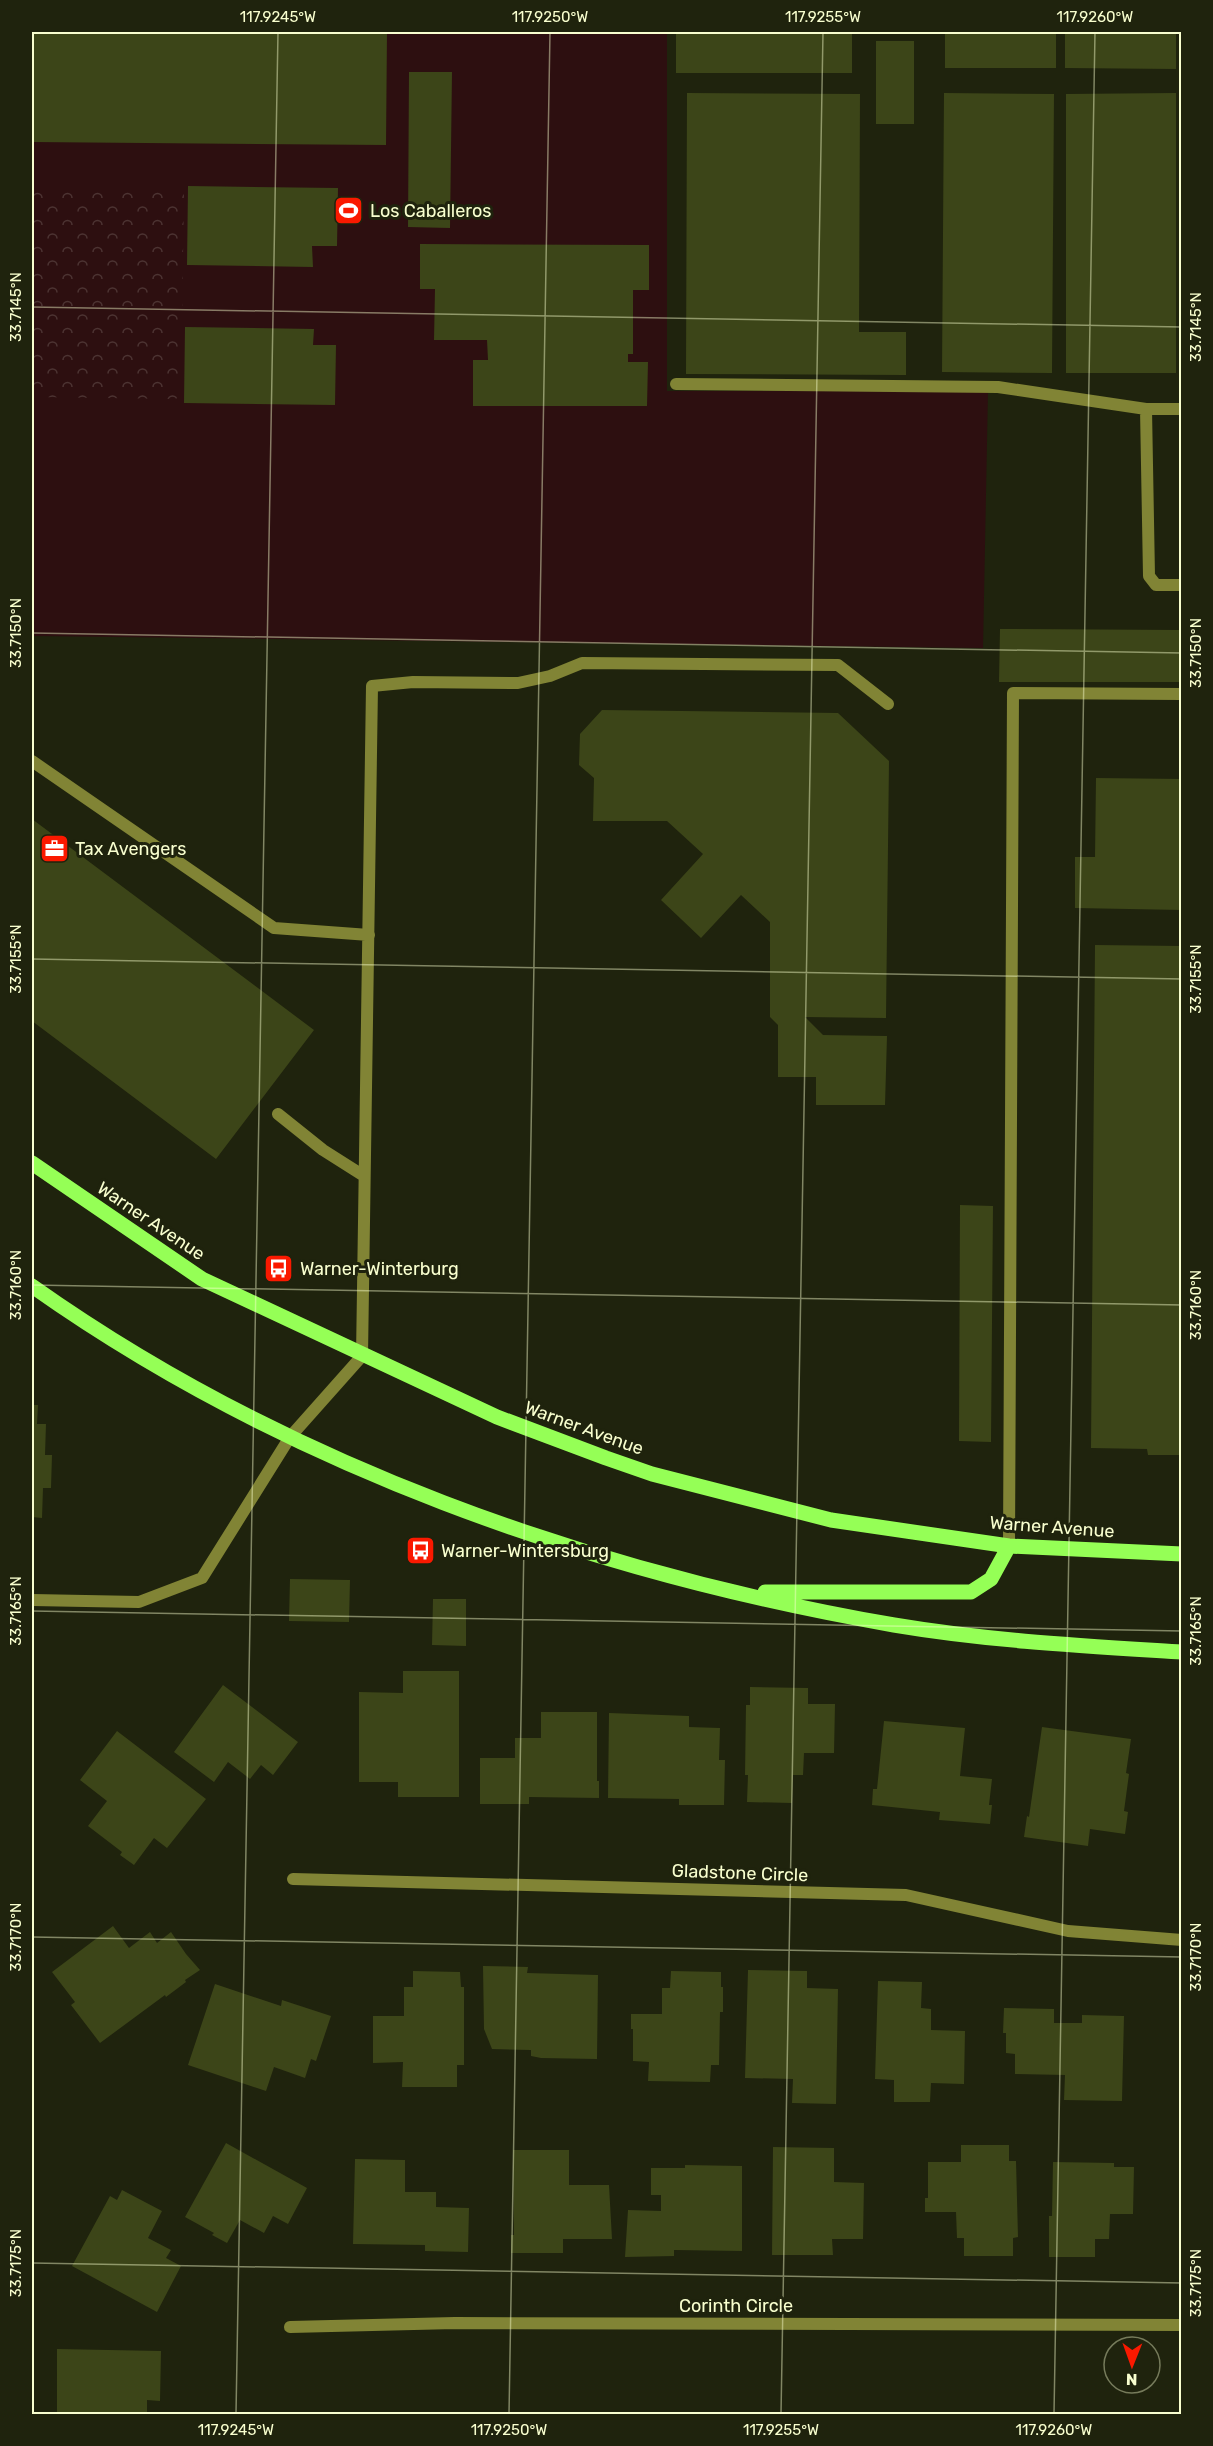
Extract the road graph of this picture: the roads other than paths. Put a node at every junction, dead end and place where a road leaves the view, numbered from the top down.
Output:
1 (676, 384) dead end
2 (1146, 409) junction
3 (1182, 410) edge
4 (1182, 585) edge
5 (1182, 694) edge
6 (888, 704) dead end
7 (32, 761) edge
8 (369, 935) junction
9 (278, 1114) dead end
10 (32, 1163) edge
11 (364, 1176) junction
12 (32, 1286) edge
13 (362, 1356) junction
14 (290, 1437) junction
15 (1009, 1546) junction
16 (1182, 1554) edge
17 (732, 1592) junction
18 (32, 1600) edge
19 (1182, 1652) edge
20 (293, 1879) dead end
21 (1182, 1940) edge
22 (1182, 2325) edge
23 (290, 2327) dead end

1 - 2 street
2 - 3 street
2 - 4 street
5 - 15 street
6 - 8 street
7 - 8 street
8 - 11 street
9 - 11 street
10 - 13 main road, Warner Avenue
11 - 13 street
12 - 14 main road
13 - 14 street
13 - 15 main road, Warner Avenue
14 - 17 main road
14 - 18 street
15 - 16 main road, Warner Avenue
15 - 17 main road
17 - 19 main road
20 - 21 street, Gladstone Circle
22 - 23 street, Corinth Circle

